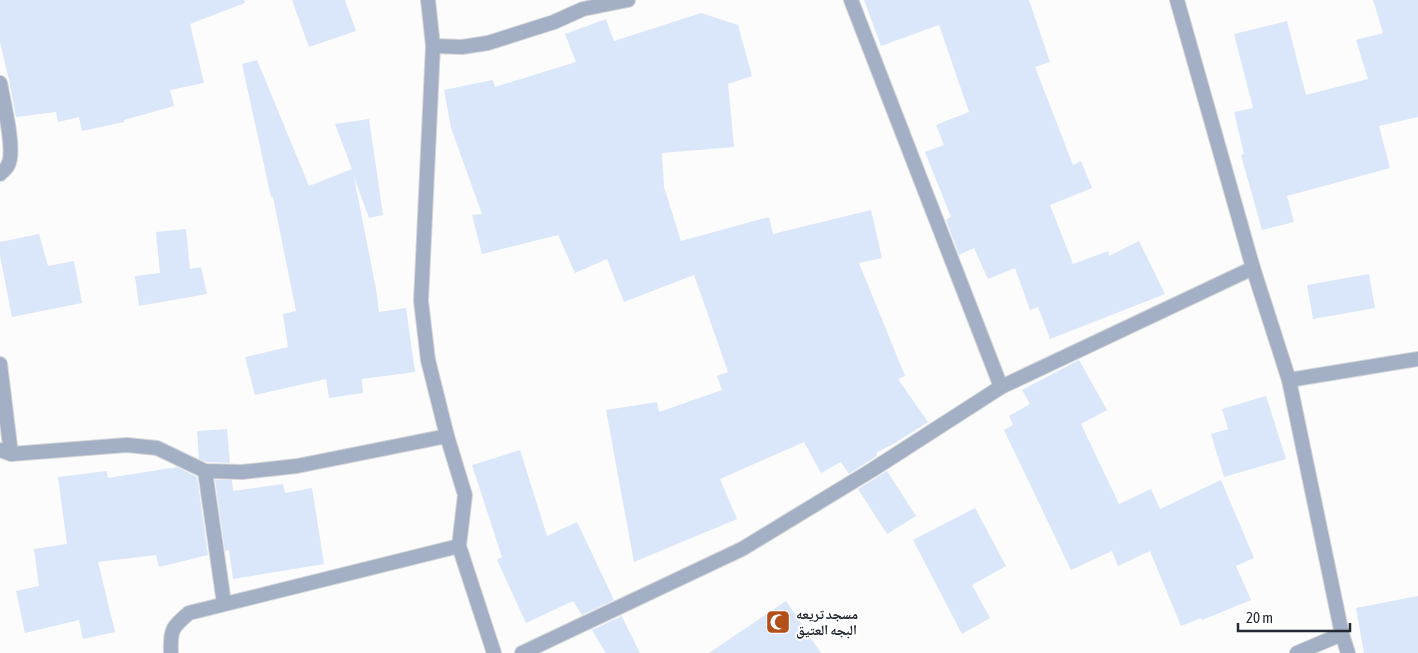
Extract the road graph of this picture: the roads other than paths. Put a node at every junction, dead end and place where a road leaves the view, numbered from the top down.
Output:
1 (428, 0) edge
2 (628, 0) edge
3 (850, 0) edge
4 (1176, 0) edge
5 (433, 46) junction
6 (0, 83) edge
7 (0, 174) edge
8 (1252, 268) junction
9 (1418, 359) edge
10 (0, 364) edge
11 (1289, 380) junction
12 (1001, 387) junction
13 (446, 436) junction
14 (6, 452) edge
15 (205, 471) junction
16 (459, 546) junction
17 (224, 604) junction
18 (1342, 634) junction
19 (171, 653) edge
20 (494, 653) edge
21 (522, 653) edge
22 (1297, 653) edge
23 (1348, 653) edge

1 - 5 street
2 - 5 street
3 - 12 street
4 - 8 street
5 - 13 street
6 - 7 street
8 - 11 street
8 - 12 street
9 - 11 street
10 - 14 street
11 - 18 street
12 - 21 street
13 - 15 street
13 - 16 street
14 - 15 street
15 - 17 street
16 - 17 street
16 - 20 street
17 - 19 street
18 - 22 street
18 - 23 street

